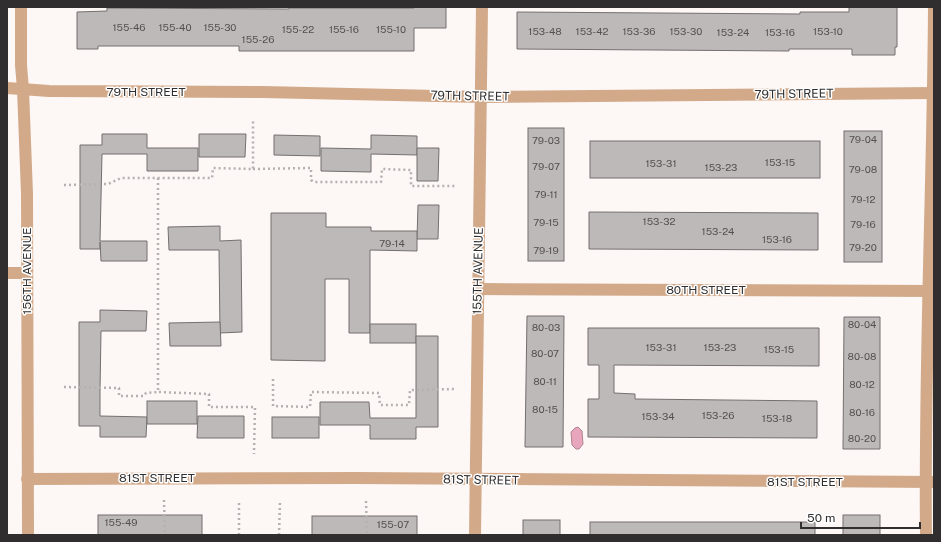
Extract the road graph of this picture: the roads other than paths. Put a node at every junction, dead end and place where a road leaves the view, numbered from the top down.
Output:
1 (21, 7) edge
2 (482, 7) edge
3 (934, 7) edge
4 (7, 88) edge
5 (23, 89) junction
6 (934, 93) edge
7 (481, 97) junction
8 (7, 273) edge
9 (27, 273) junction
10 (478, 289) junction
11 (931, 291) edge
12 (28, 479) junction
13 (476, 480) junction
14 (930, 482) edge
15 (28, 535) edge
16 (475, 535) edge
17 (926, 535) edge

1 - 5 street, 156TH AVENUE
2 - 7 street, 155TH AVENUE
3 - 6 street
4 - 5 street, 79TH STREET
5 - 7 street, 79TH STREET
5 - 9 street, 156TH AVENUE
6 - 7 street, 79TH STREET
6 - 11 street
7 - 10 street, 155TH AVENUE
8 - 9 street
9 - 12 street, 156TH AVENUE
10 - 11 street, 80TH STREET
10 - 13 street, 155TH AVENUE
11 - 14 street
12 - 13 street, 81ST STREET
12 - 15 street, 156TH AVENUE
13 - 14 street, 81ST STREET
13 - 16 street, 155TH AVENUE
14 - 17 street

